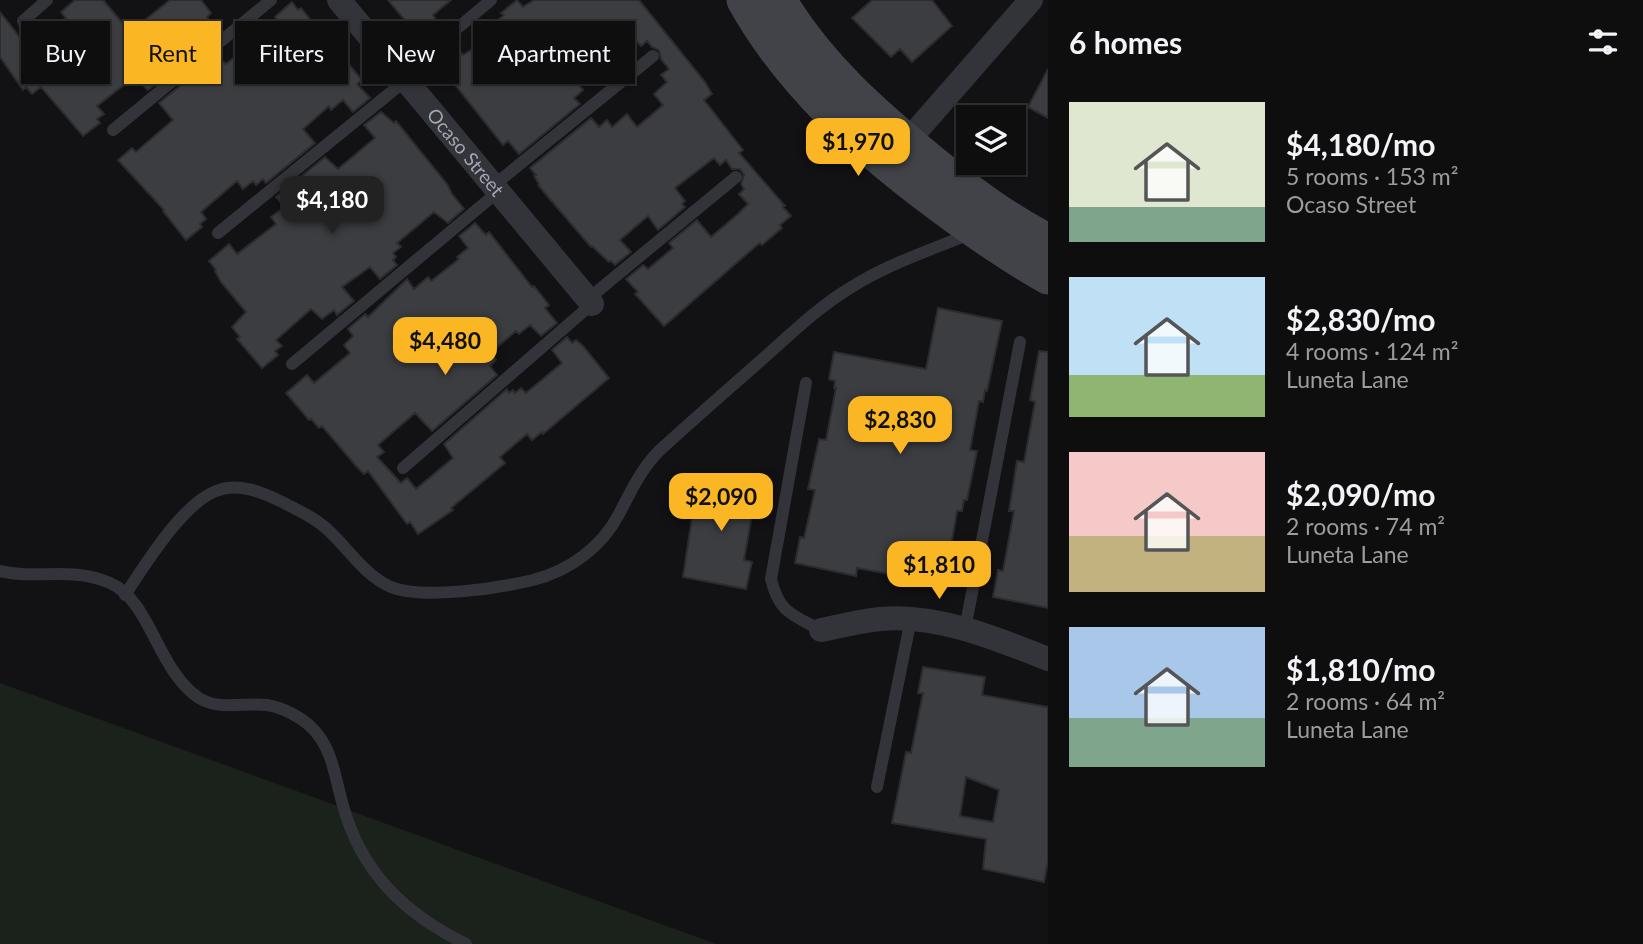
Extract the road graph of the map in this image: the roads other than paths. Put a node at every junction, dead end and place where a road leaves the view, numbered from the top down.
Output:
1 (47, 0) edge
2 (271, 0) edge
3 (339, 0) edge
4 (491, 0) edge
5 (744, 0) edge
6 (779, 0) edge
7 (1031, 0) edge
8 (23, 21) dead end
9 (362, 28) edge
10 (459, 29) edge
11 (653, 56) dead end
12 (397, 84) edge
13 (409, 84) edge
14 (113, 130) dead end
15 (896, 153) junction
16 (736, 177) dead end
17 (496, 188) junction
18 (975, 231) junction
19 (218, 233) dead end
20 (1048, 242) edge
21 (1048, 277) edge
22 (590, 302) junction
23 (1020, 342) dead end
24 (292, 364) dead end
25 (806, 383) dead end
26 (403, 468) dead end
27 (0, 571) edge
28 (125, 595) junction
29 (911, 619) junction
30 (965, 629) junction
31 (821, 630) joint
32 (1048, 659) edge
33 (877, 788) dead end
34 (466, 944) edge

1 - 8 lane
2 - 14 lane
3 - 9 street, Ocaso Street
4 - 10 lane
5 - 15 street
6 - 15 street
7 - 15 street
11 - 17 lane
12 - 19 lane
13 - 17 street, Ocaso Street
15 - 18 street
15 - 20 street
16 - 22 lane
17 - 22 street, Ocaso Street
17 - 24 lane
18 - 21 street
18 - 28 lane
22 - 26 lane
23 - 30 lane
25 - 31 lane
27 - 28 lane
28 - 34 lane
29 - 30 street
29 - 31 street
29 - 33 lane
30 - 32 street

